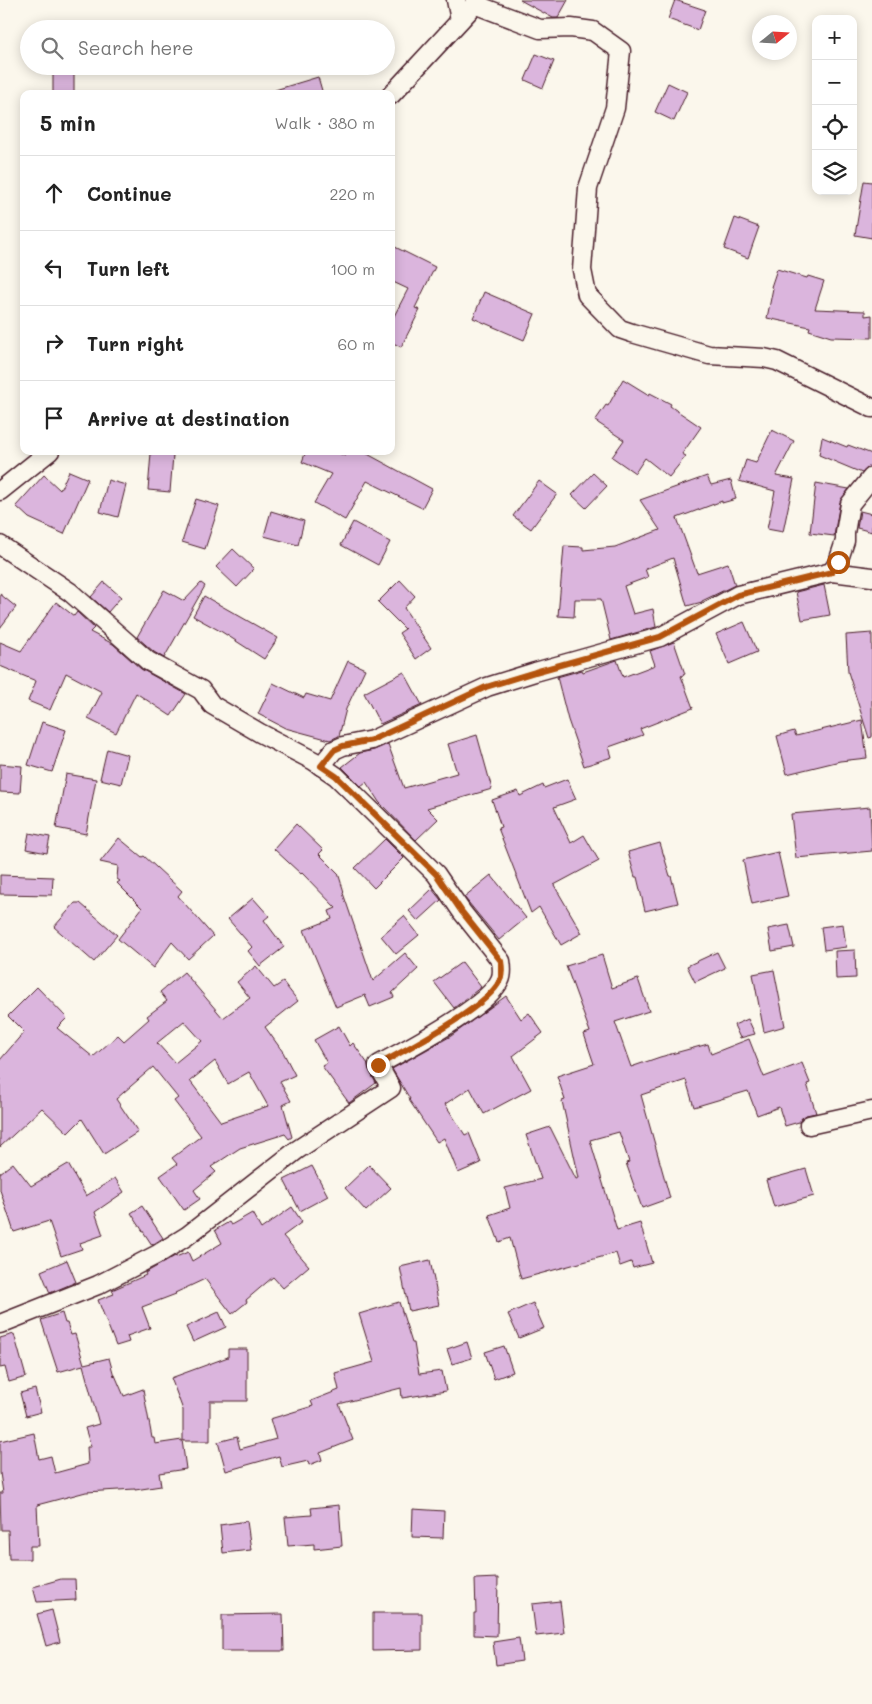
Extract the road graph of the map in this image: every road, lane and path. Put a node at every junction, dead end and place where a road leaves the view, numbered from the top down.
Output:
1 (456, 0) edge
2 (477, 2) edge
3 (460, 20) junction
4 (395, 92) edge
5 (872, 408) edge
6 (45, 455) edge
7 (872, 477) edge
8 (0, 491) edge
9 (0, 545) edge
10 (832, 572) junction
11 (872, 577) edge
12 (321, 766) junction
13 (872, 1111) edge
14 (809, 1125) dead end
15 (0, 1324) edge

1 - 3 street
2 - 3 street
2 - 5 street
3 - 4 street
6 - 8 street
7 - 10 street
9 - 12 street
10 - 11 street
10 - 12 street
12 - 15 street
13 - 14 street

